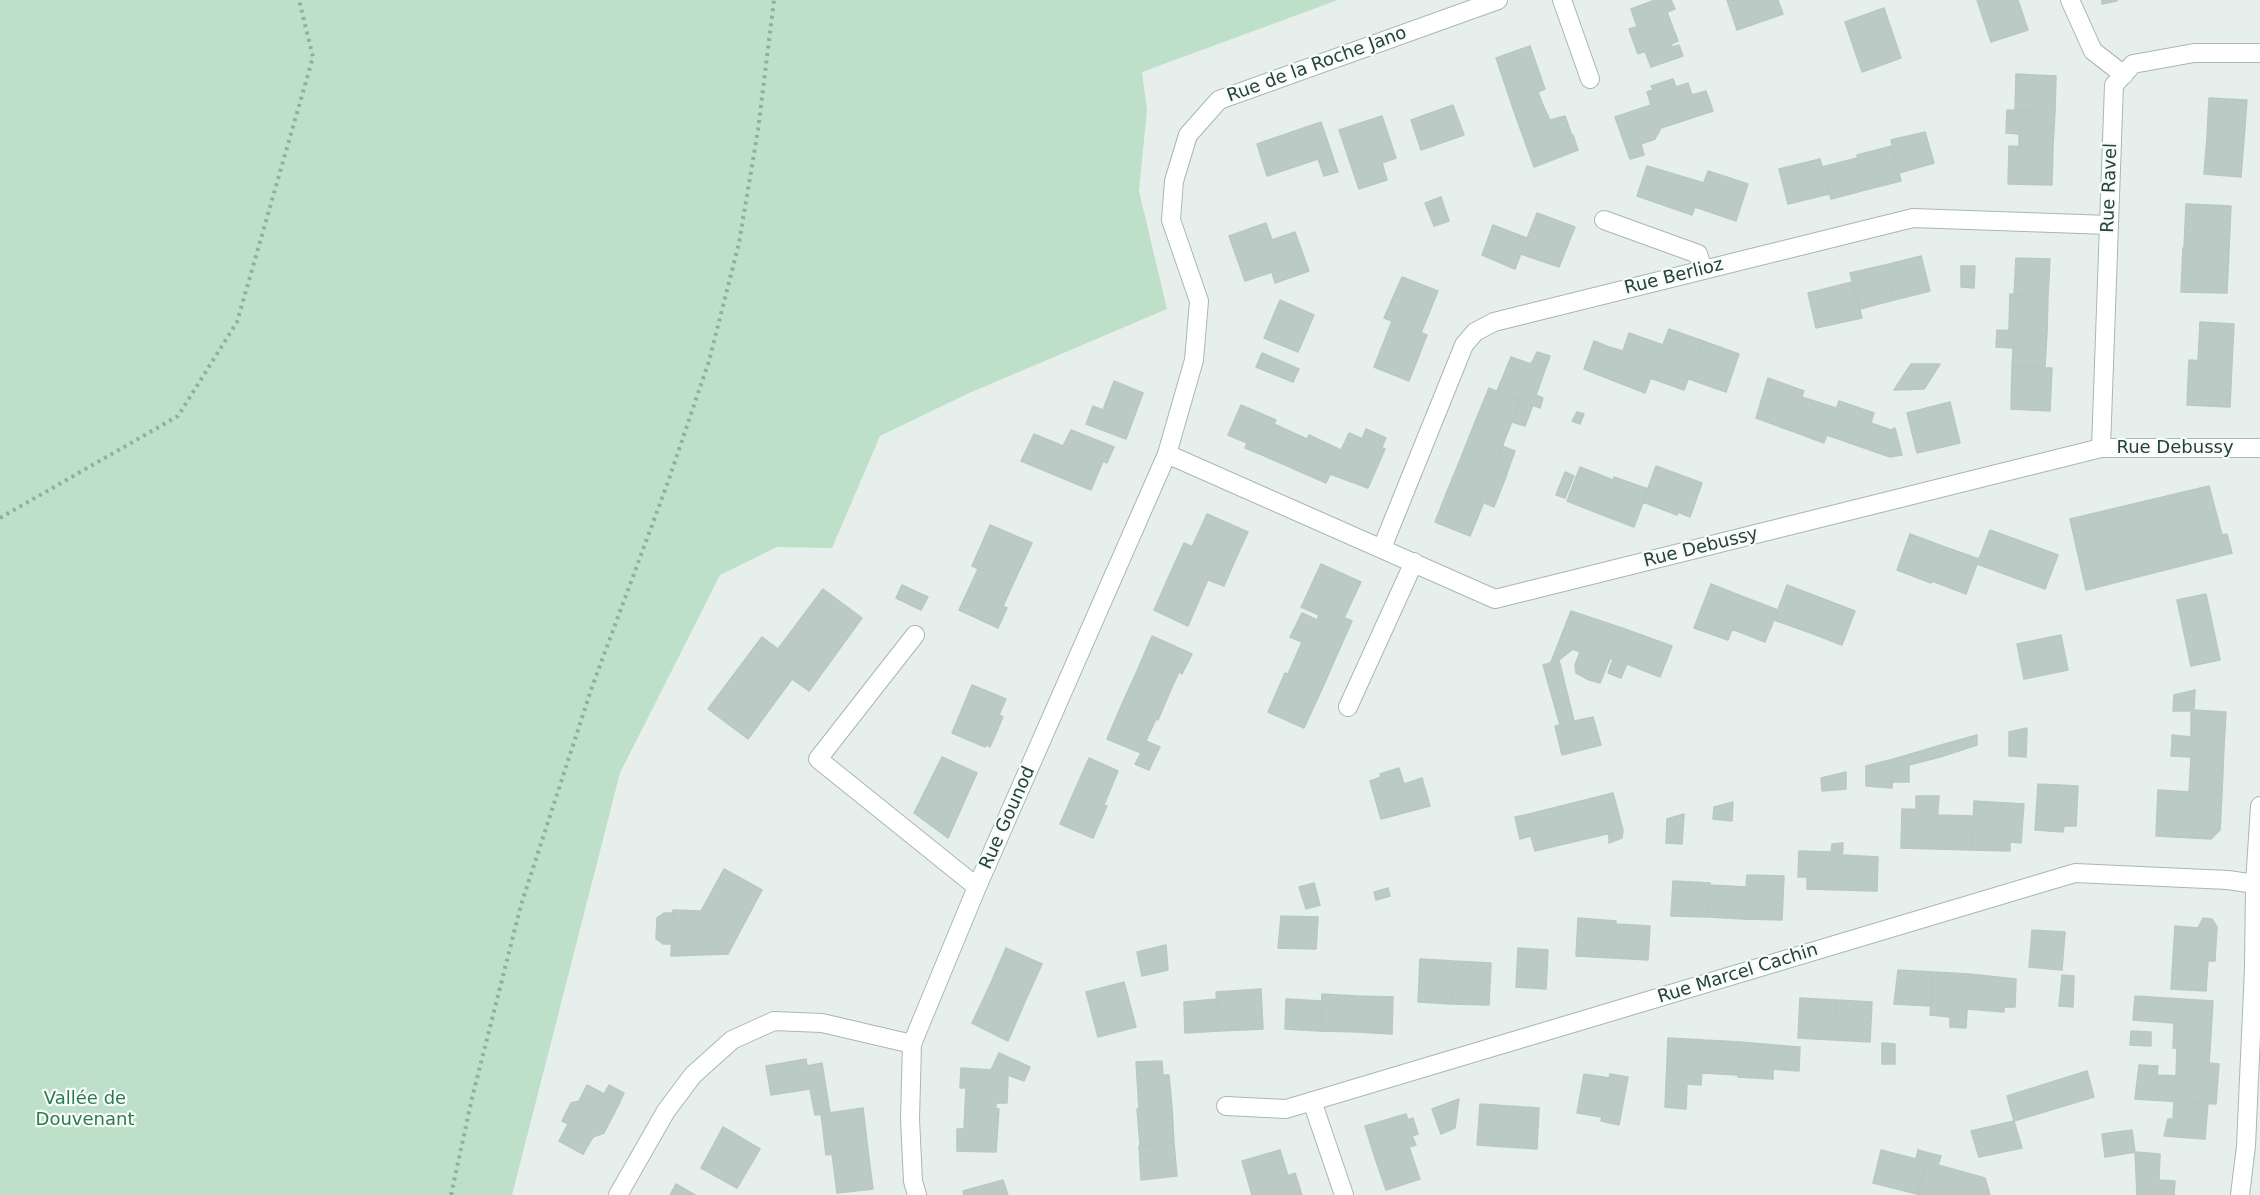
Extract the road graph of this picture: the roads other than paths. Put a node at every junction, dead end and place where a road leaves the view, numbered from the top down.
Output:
1 (1498, 0) edge
2 (1562, 0) edge
3 (2070, 0) edge
4 (1457, 7) edge
5 (2260, 53) edge
6 (2124, 75) junction
7 (1590, 79) dead end
8 (1604, 220) dead end
9 (2109, 225) junction
10 (1703, 270) junction
11 (2101, 448) junction
12 (2260, 448) edge
13 (1167, 454) junction
14 (1382, 548) junction
15 (1414, 562) junction
16 (915, 635) dead end
17 (1348, 706) dead end
18 (2260, 806) edge
19 (2254, 884) junction
20 (977, 887) junction
21 (2256, 1011) edge
22 (912, 1044) junction
23 (2255, 1057) edge
24 (1312, 1101) junction
25 (1226, 1106) dead end
26 (2260, 1131) edge
27 (2253, 1144) edge
28 (618, 1195) edge
29 (917, 1195) edge
30 (1344, 1195) edge
31 (2240, 1195) edge

1 - 4 street, Rue de la Roche Jano
2 - 7 street
3 - 6 street
4 - 13 street, Rue de la Roche Jano
5 - 6 street
6 - 9 street, Rue Ravel
8 - 10 street
9 - 10 street, Rue Berlioz
9 - 11 street, Rue Ravel
10 - 14 street, Rue Berlioz
11 - 12 street, Rue Debussy
11 - 15 street, Rue Debussy
13 - 14 street, Rue Debussy
13 - 20 street, Rue Gounod
14 - 15 street, Rue Debussy
15 - 17 street
16 - 20 street
18 - 19 street
19 - 21 street
19 - 24 street, Rue Marcel Cachin
20 - 22 street, Rue Gounod
21 - 23 street
22 - 28 street
22 - 29 street, Rue Gounod
23 - 27 street
24 - 25 street, Rue Marcel Cachin
24 - 30 street
26 - 27 street
27 - 31 street

